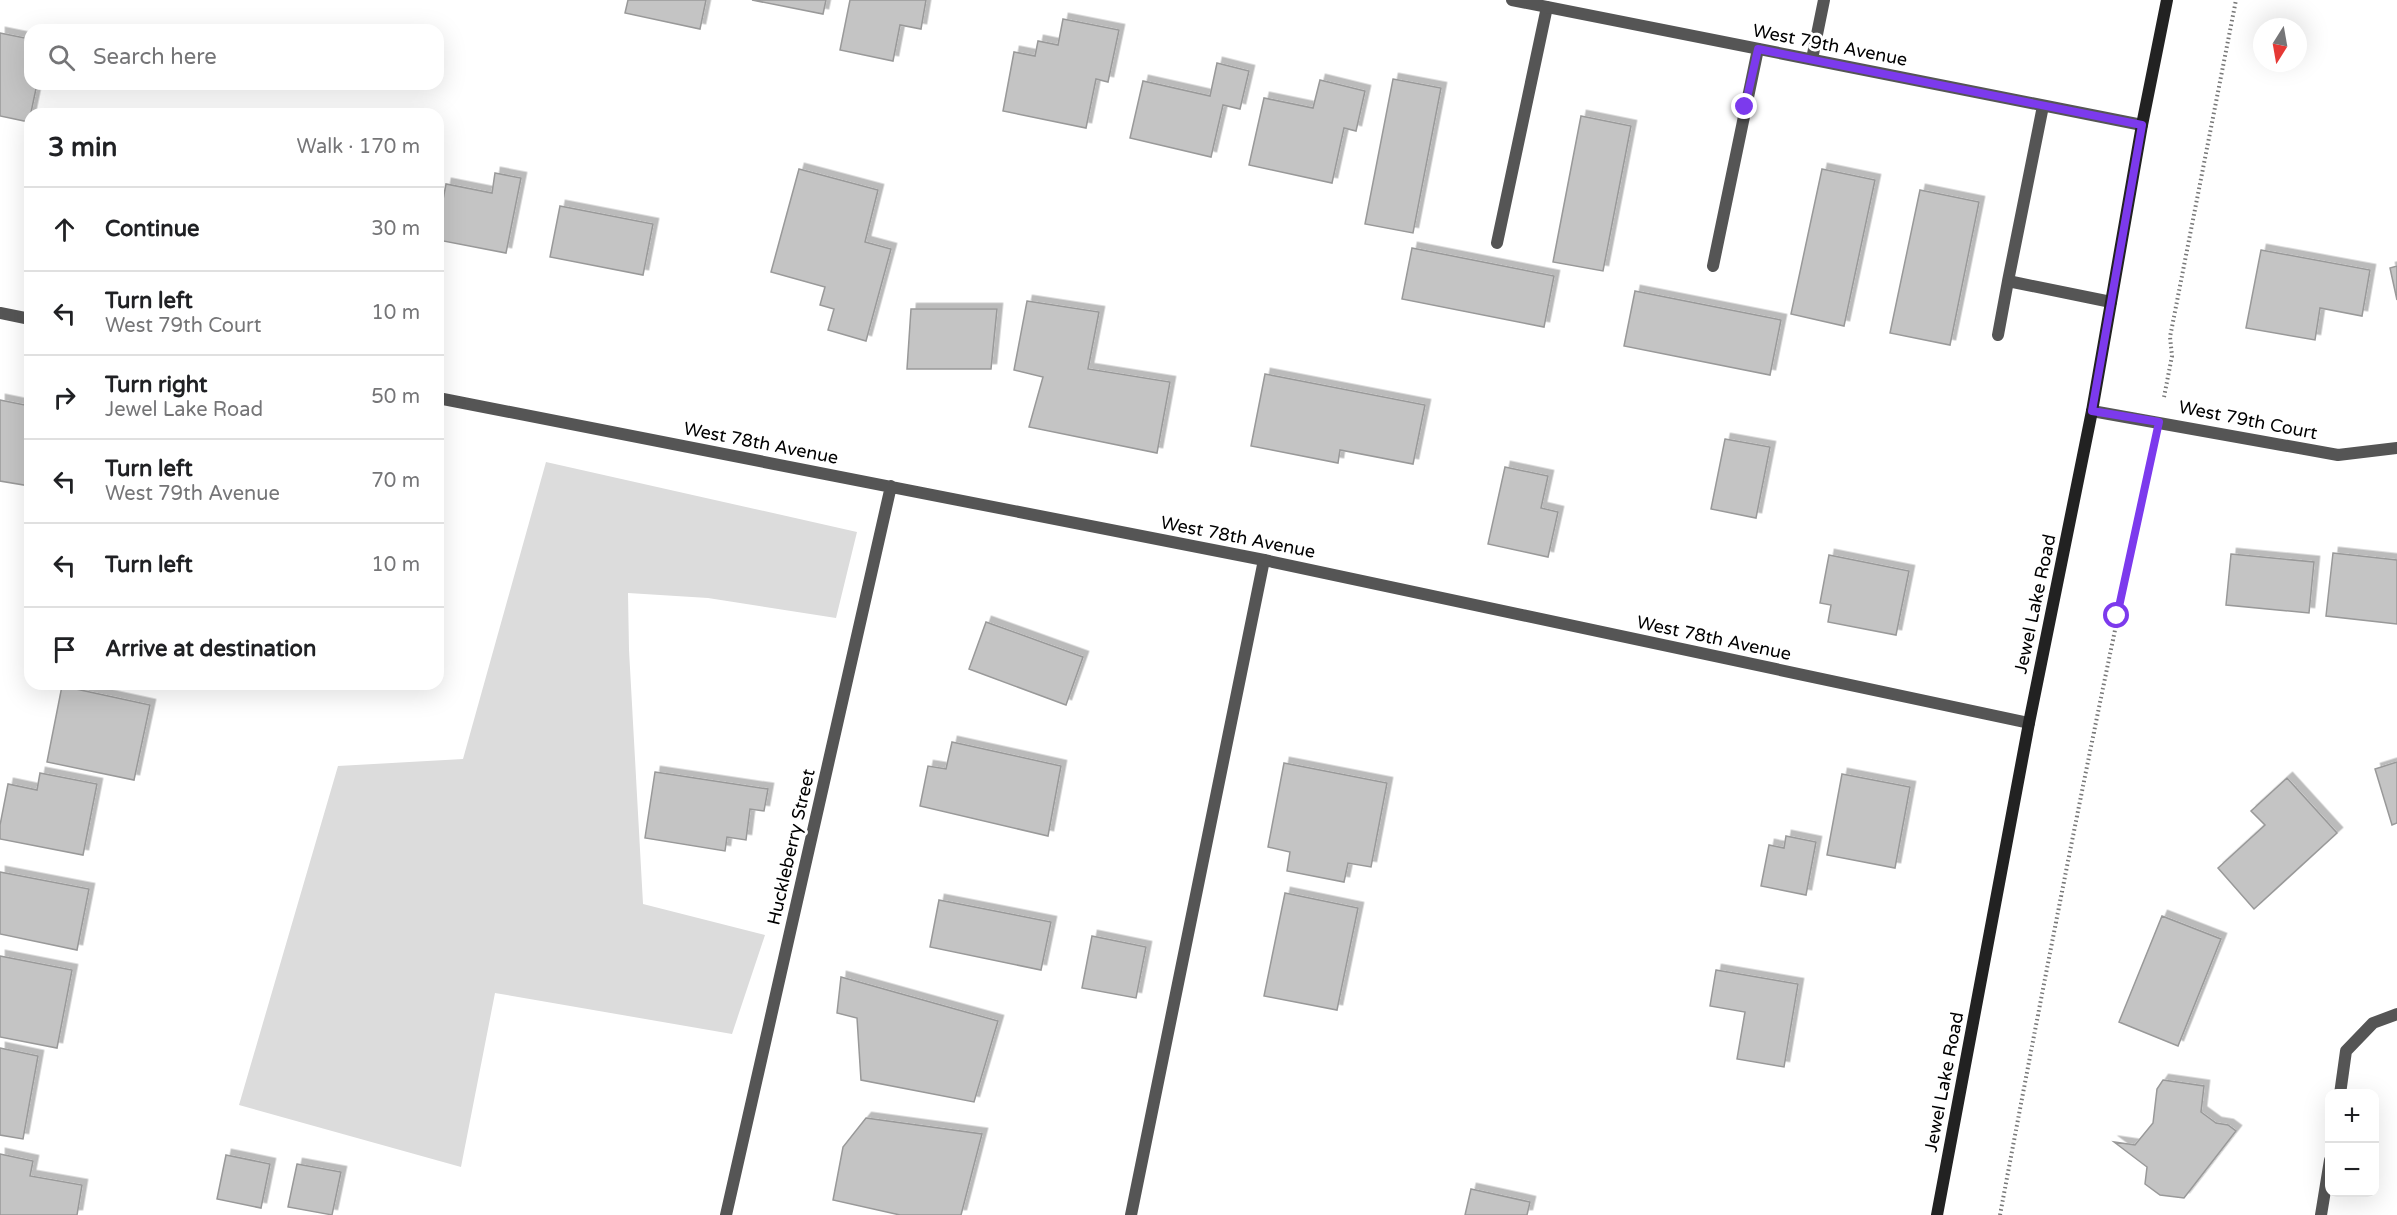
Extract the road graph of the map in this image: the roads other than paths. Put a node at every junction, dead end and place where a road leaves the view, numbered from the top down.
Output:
1 (1512, 0) edge
2 (1824, 0) edge
3 (2167, 0) edge
4 (1547, 7) junction
5 (1758, 49) junction
6 (1812, 59) junction
7 (2043, 106) junction
8 (2142, 125) junction
9 (1497, 243) dead end
10 (1713, 266) dead end
11 (2008, 281) junction
12 (2111, 302) junction
13 (0, 313) edge
14 (24, 318) edge
15 (1998, 335) dead end
16 (444, 399) edge
17 (2092, 411) junction
18 (2397, 448) edge
19 (891, 486) junction
20 (1264, 560) junction
21 (2029, 723) junction
22 (2397, 1014) edge
23 (2341, 1089) edge
24 (2325, 1191) edge
25 (726, 1215) edge
26 (1131, 1215) edge
27 (1937, 1215) edge
28 (2321, 1215) edge

1 - 4 street, West 79th Avenue
2 - 6 street
3 - 8 main road, Jewel Lake Road
4 - 5 street, West 79th Avenue
4 - 9 street
5 - 6 street, West 79th Avenue
5 - 10 street
6 - 7 street, West 79th Avenue
7 - 8 street, West 79th Avenue
7 - 11 street
8 - 12 main road, Jewel Lake Road
11 - 12 street
11 - 15 street
12 - 17 main road, Jewel Lake Road
13 - 14 street
16 - 19 street, West 78th Avenue
17 - 18 street, West 79th Court
17 - 21 main road, Jewel Lake Road
19 - 20 street, West 78th Avenue
19 - 25 street, Huckleberry Street
20 - 21 street, West 78th Avenue
20 - 26 street
21 - 27 main road, Jewel Lake Road
22 - 23 street
24 - 28 street

